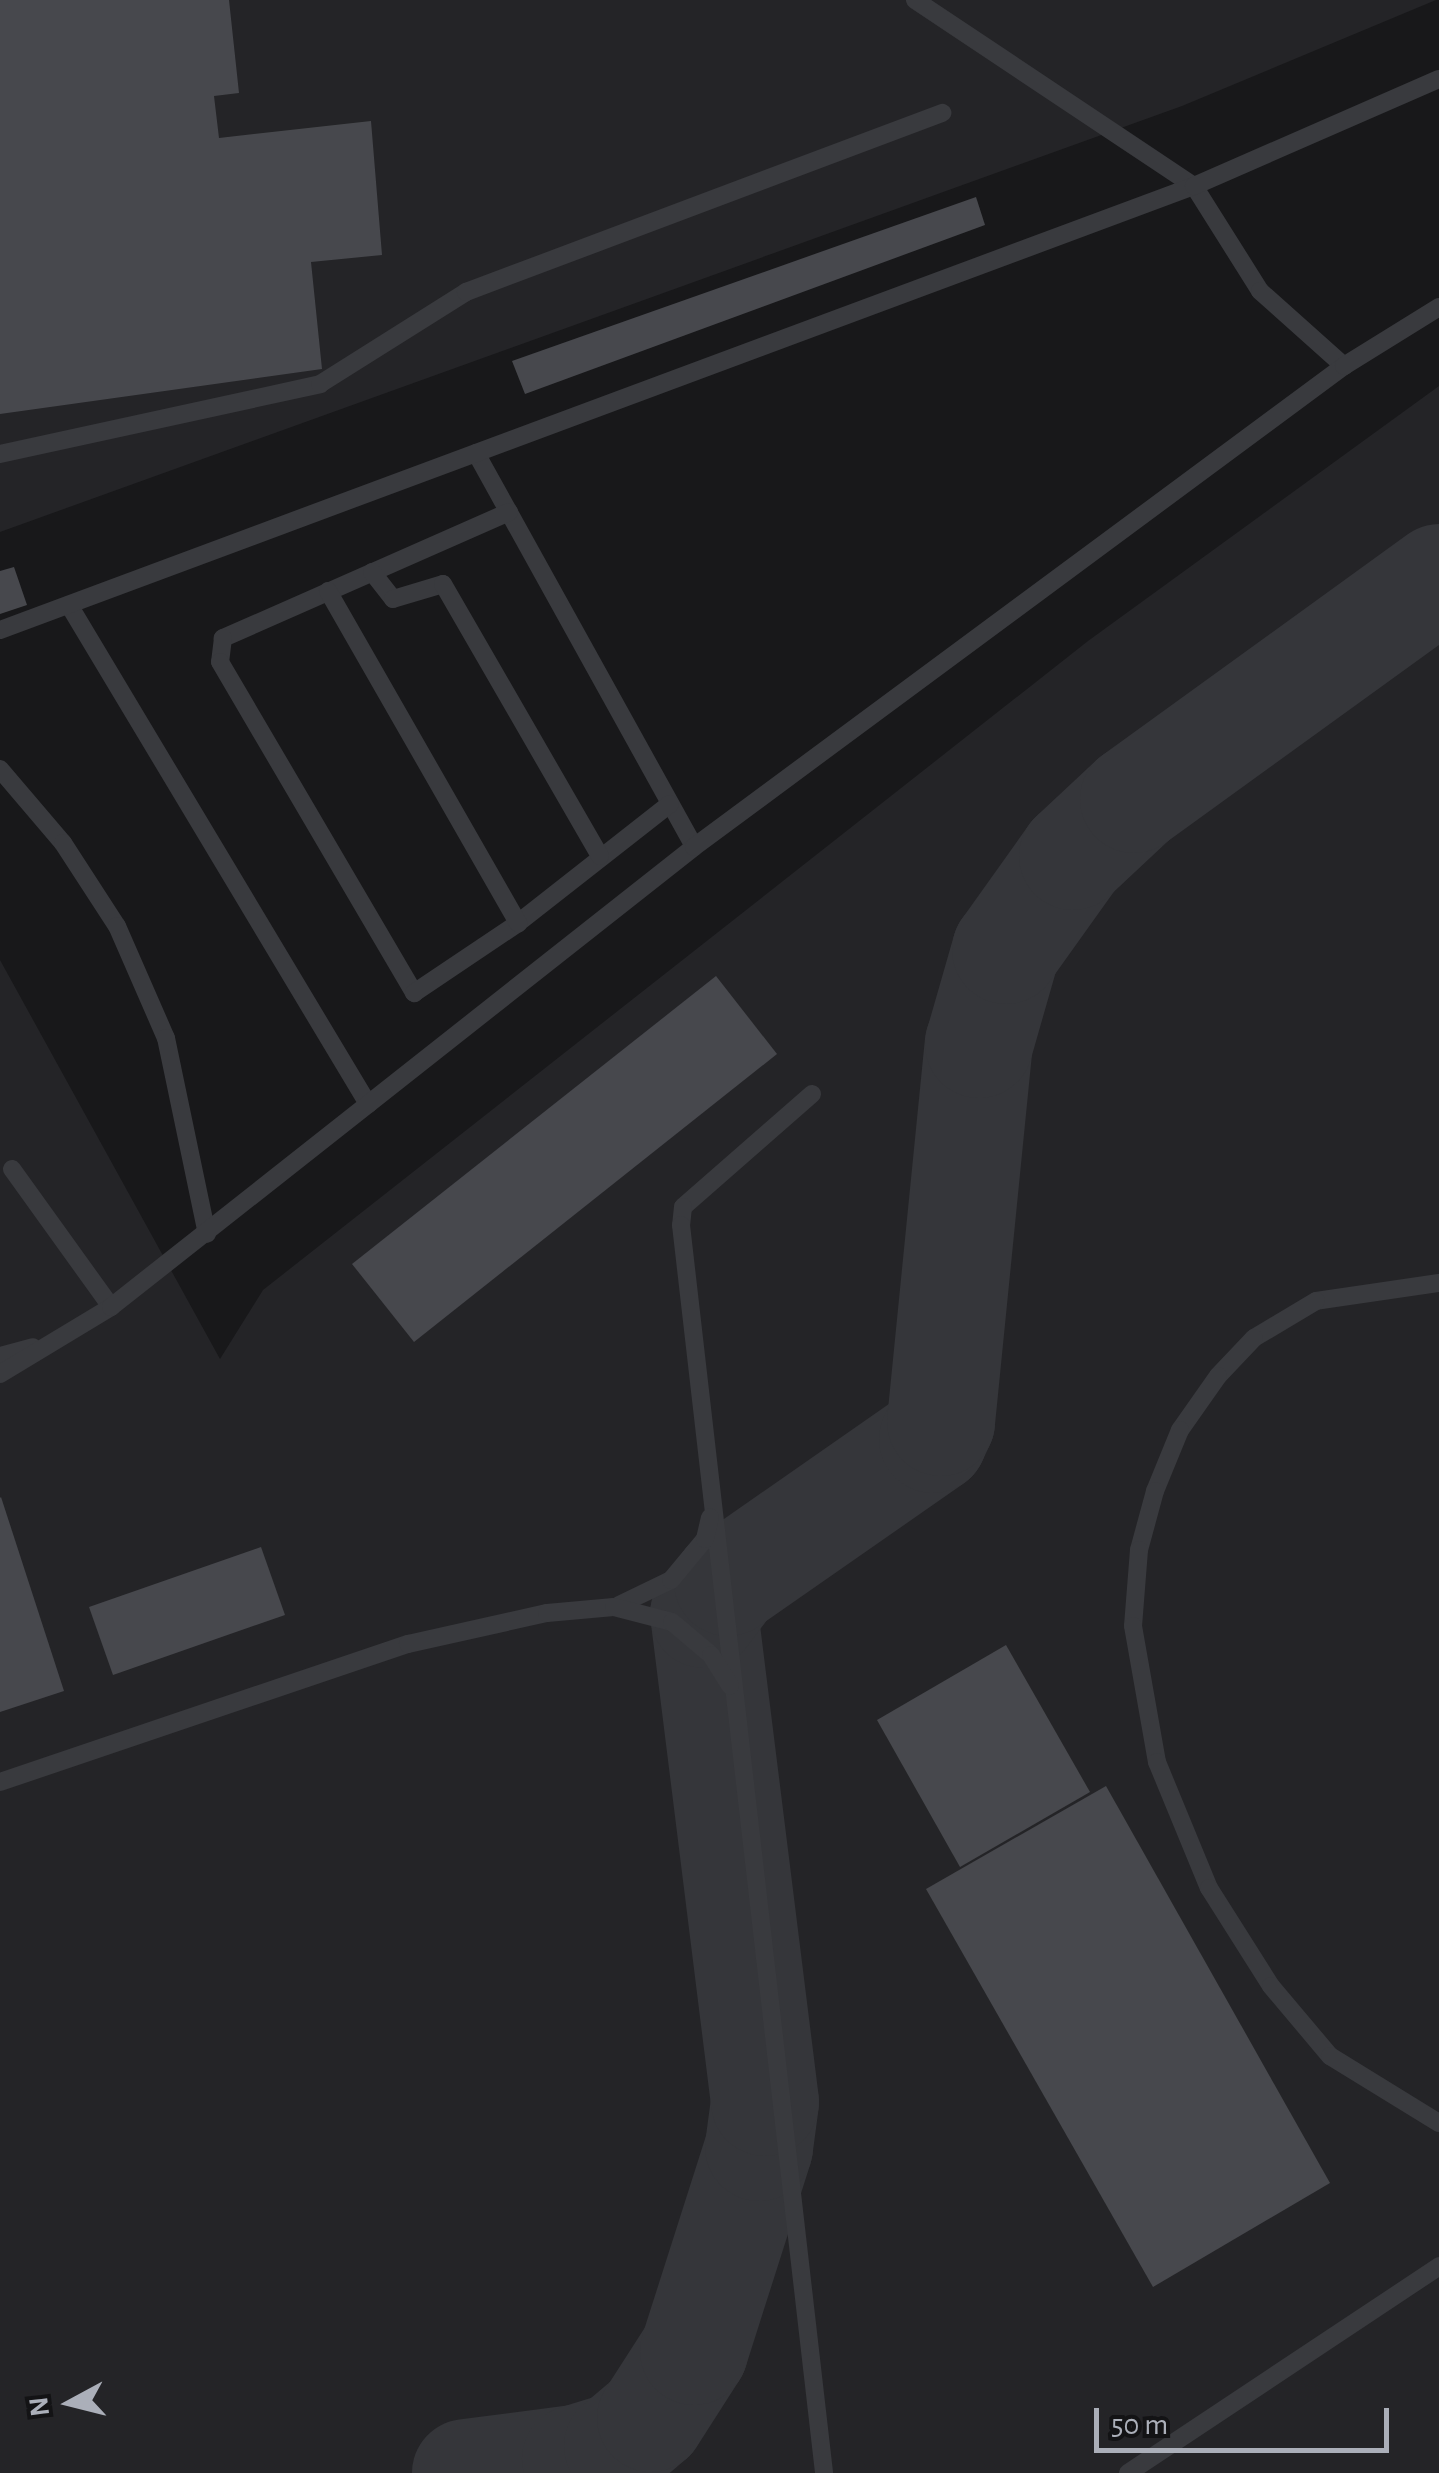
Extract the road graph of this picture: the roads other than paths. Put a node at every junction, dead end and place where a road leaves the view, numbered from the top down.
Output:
1 (915, 0) edge
2 (1439, 78) edge
3 (942, 113) dead end
4 (1194, 186) junction
5 (1439, 308) edge
6 (1344, 366) junction
7 (476, 453) junction
8 (0, 454) edge
9 (509, 512) junction
10 (372, 572) junction
11 (328, 591) junction
12 (69, 605) junction
13 (0, 630) edge
14 (0, 769) edge
15 (670, 804) junction
16 (694, 846) junction
17 (600, 856) junction
18 (518, 923) junction
19 (812, 1094) dead end
20 (368, 1104) junction
21 (12, 1170) dead end
22 (207, 1234) junction
23 (1439, 1283) edge
24 (111, 1306) junction
25 (62, 1339) junction
26 (0, 1356) edge
27 (0, 1374) edge
28 (712, 1507) junction
29 (614, 1607) junction
30 (734, 1692) junction
31 (0, 1782) edge
32 (1439, 2123) edge
33 (1439, 2266) edge
34 (824, 2473) edge
35 (1128, 2473) edge

1 - 4 lane
2 - 4 lane
3 - 8 lane
4 - 6 lane
4 - 7 lane
5 - 6 lane
6 - 16 lane
7 - 9 lane
7 - 12 lane
9 - 10 lane
9 - 15 lane
10 - 11 lane
10 - 17 lane
11 - 18 lane
11 - 18 lane
12 - 13 lane
12 - 20 lane
14 - 22 lane
15 - 16 lane
15 - 17 lane
16 - 20 lane
17 - 18 lane
19 - 28 lane
20 - 22 lane
21 - 24 lane
22 - 24 lane
23 - 32 lane
24 - 25 lane
25 - 26 lane
25 - 27 lane
28 - 29 lane
28 - 30 lane
29 - 30 lane
29 - 31 lane
30 - 34 lane
33 - 35 lane

